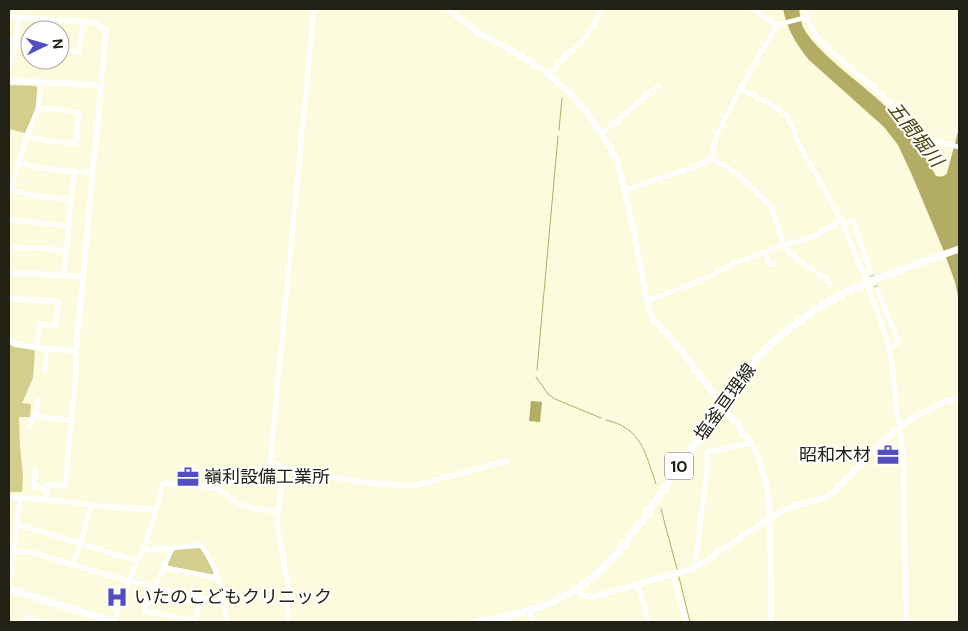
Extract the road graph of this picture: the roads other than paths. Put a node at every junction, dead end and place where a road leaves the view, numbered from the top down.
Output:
1 (314, 9) edge
2 (447, 9) edge
3 (600, 9) edge
4 (752, 9) edge
5 (805, 9) edge
6 (9, 16) edge
7 (19, 17) junction
8 (806, 17) junction
9 (82, 23) junction
10 (777, 24) junction
11 (9, 40) edge
12 (16, 41) junction
13 (20, 42) edge
14 (70, 51) edge
15 (9, 65) edge
16 (550, 75) junction
17 (9, 81) edge
18 (40, 82) junction
19 (101, 86) junction
20 (658, 86) dead end
21 (740, 89) junction
22 (38, 108) junction
23 (601, 134) junction
24 (27, 135) junction
25 (959, 147) edge
26 (711, 158) junction
27 (18, 162) junction
28 (74, 171) junction
29 (93, 173) junction
30 (625, 190) junction
31 (70, 200) junction
32 (9, 220) edge
33 (843, 222) junction
34 (68, 226) junction
35 (784, 245) junction
36 (9, 247) edge
37 (959, 249) edge
38 (66, 250) junction
39 (765, 252) junction
40 (775, 264) dead end
41 (9, 273) edge
42 (871, 273) tunnel mouth
43 (64, 276) junction
44 (83, 277) junction
45 (867, 283) junction
46 (831, 285) dead end
47 (877, 289) tunnel mouth
48 (9, 298) edge
49 (647, 300) junction
50 (9, 341) edge
51 (38, 347) junction
52 (889, 347) junction
53 (47, 348) junction
54 (76, 351) junction
55 (45, 370) dead end
56 (959, 398) edge
57 (38, 400) dead end
58 (722, 403) junction
59 (36, 417) junction
60 (72, 420) junction
61 (31, 426) dead end
62 (899, 429) junction
63 (751, 443) junction
64 (507, 461) dead end
65 (35, 468) dead end
66 (284, 468) junction
67 (47, 488) junction
68 (20, 497) junction
69 (9, 498) edge
70 (46, 500) junction
71 (91, 505) junction
72 (156, 510) junction
73 (278, 512) junction
74 (770, 518) junction
75 (16, 524) junction
76 (81, 543) junction
77 (172, 549) junction
78 (12, 550) edge
79 (142, 552) junction
80 (137, 561) junction
81 (73, 565) junction
82 (163, 567) junction
83 (696, 568) junction
84 (673, 575) junction
85 (218, 578) junction
86 (129, 581) junction
87 (9, 584) edge
88 (638, 584) junction
89 (154, 588) junction
90 (9, 589) edge
91 (576, 590) junction
92 (201, 598) junction
93 (222, 601) junction
94 (530, 611) junction
95 (26, 622) edge
96 (44, 622) edge
97 (113, 622) edge
98 (228, 622) edge
99 (288, 622) edge
100 (477, 622) edge
101 (534, 622) edge
102 (649, 622) edge
103 (686, 622) edge
104 (772, 622) edge
105 (906, 622) edge

1 - 66 street
2 - 16 street
3 - 16 street
4 - 10 street
5 - 8 street
6 - 7 street
7 - 9 street
7 - 12 street
8 - 10 street
8 - 25 street
9 - 14 street
9 - 19 street
10 - 21 street
11 - 12 street
12 - 13 street
12 - 15 street
16 - 23 street
17 - 18 street
18 - 19 street
18 - 22 street
19 - 29 street
20 - 23 street
21 - 26 street
21 - 33 street
22 - 24 street
22 - 24 street
23 - 30 street
24 - 27 street
26 - 30 street
26 - 35 street
27 - 28 street
27 - 31 street
28 - 29 street
28 - 31 street
29 - 44 street
30 - 49 street
31 - 34 street
32 - 34 street
33 - 35 street
33 - 42 street
33 - 45 street
34 - 38 street
35 - 39 street
35 - 46 street
36 - 38 street
37 - 45 main road, 塩釜亘理線 / 10
38 - 43 street
39 - 40 street
39 - 49 street
41 - 43 street
43 - 44 street
44 - 54 street
45 - 52 street
45 - 58 main road, 塩釜亘理線 / 10
47 - 52 street
48 - 51 street
49 - 58 street
50 - 51 street
51 - 53 street
52 - 62 street
53 - 54 street
53 - 55 street
54 - 60 street
56 - 62 street
57 - 59 street
58 - 63 street
58 - 91 main road, 塩釜亘理線 / 10
59 - 60 street
59 - 61 street
60 - 67 street
62 - 74 street
62 - 105 street
63 - 74 street
63 - 83 street
64 - 66 street
65 - 67 street
66 - 73 street
67 - 70 street
68 - 69 street
68 - 70 street
68 - 75 street
70 - 71 street
71 - 72 street
71 - 76 street
72 - 73 street
72 - 79 street
73 - 99 street
74 - 83 street
74 - 104 street
75 - 76 street
75 - 78 street
76 - 80 street
76 - 81 street
77 - 79 street
77 - 82 street
77 - 85 street
78 - 81 street
78 - 87 street
79 - 80 street
80 - 86 street
81 - 86 street
82 - 85 street
82 - 89 street
83 - 84 street
84 - 88 street
84 - 103 street
85 - 93 street
86 - 89 street
86 - 97 street
88 - 91 street
88 - 102 street
89 - 92 street
89 - 92 street
90 - 97 main road
91 - 94 main road, 塩釜亘理線 / 10
92 - 93 street
93 - 98 street
94 - 100 main road, 塩釜亘理線 / 10
94 - 101 street
95 - 96 street

